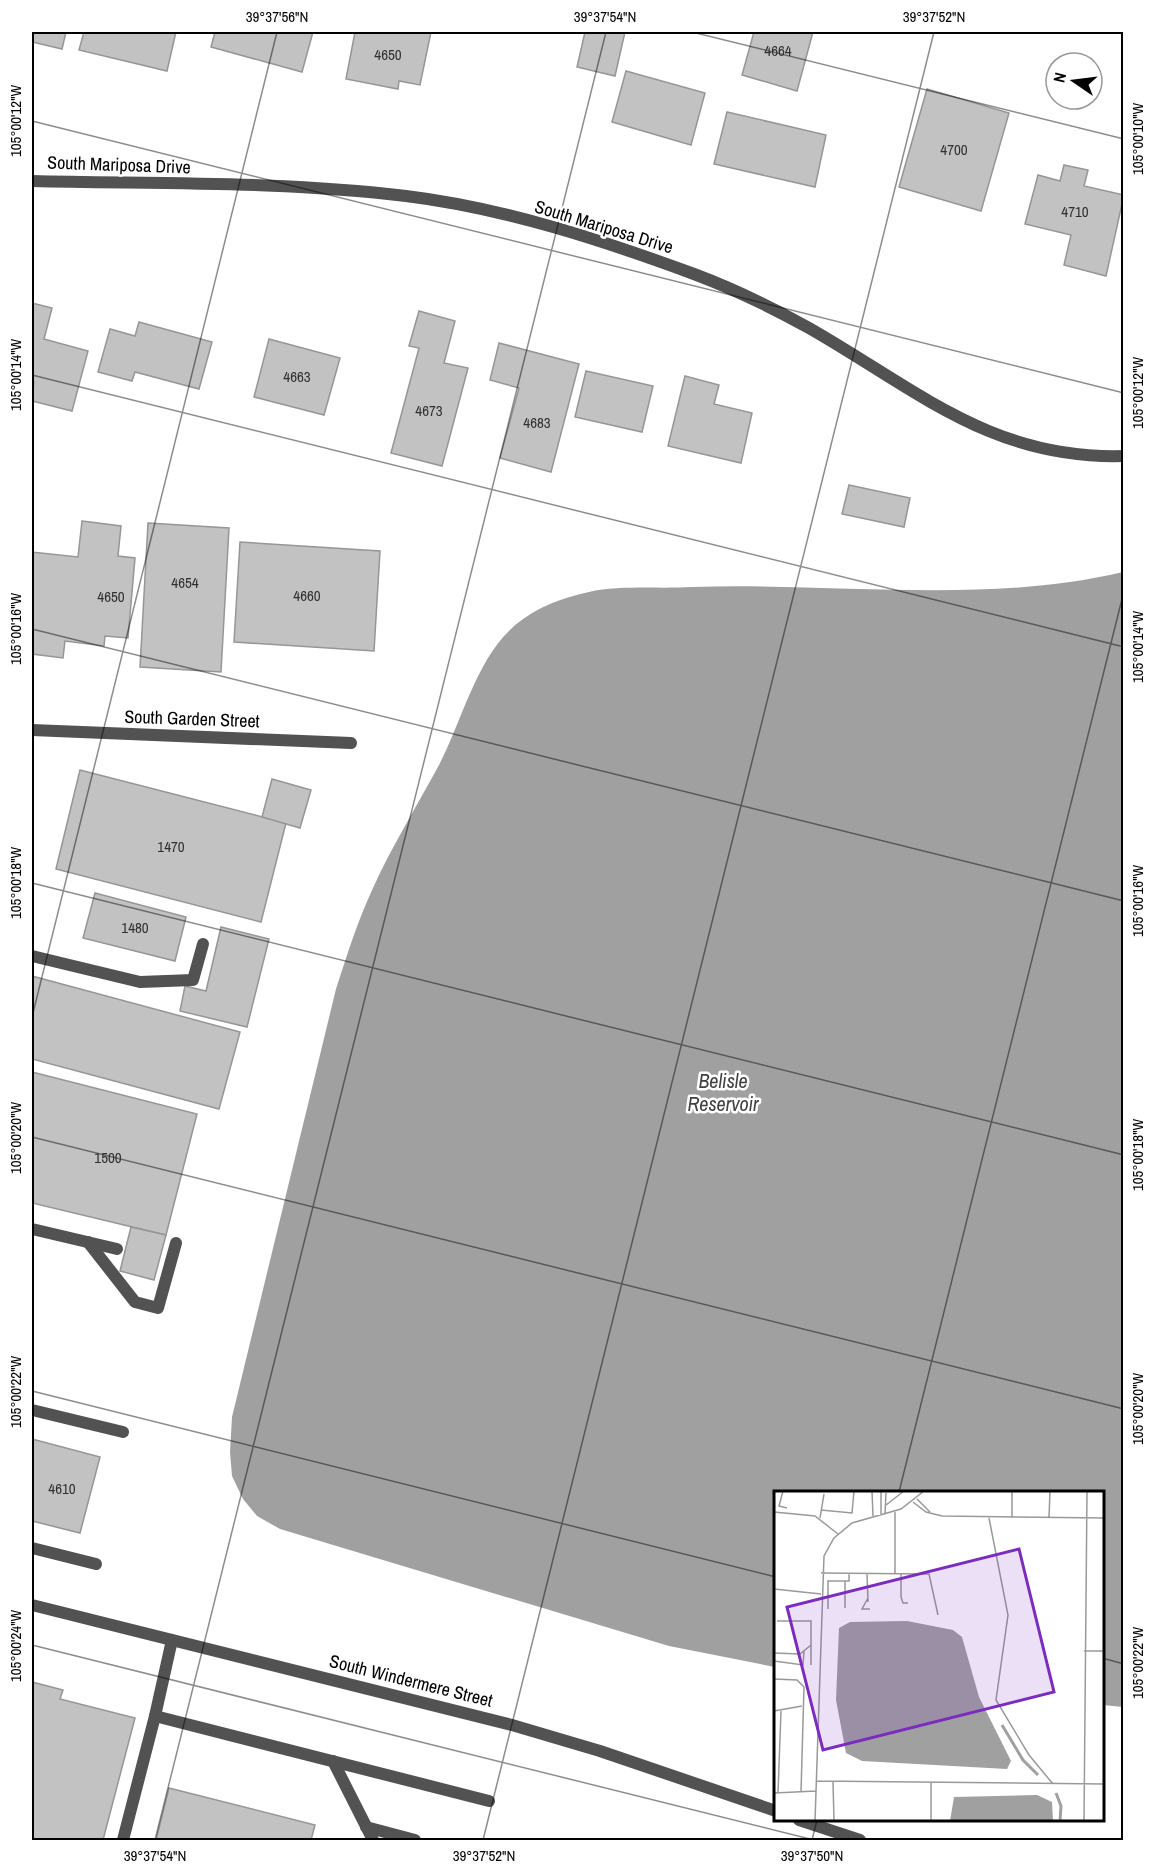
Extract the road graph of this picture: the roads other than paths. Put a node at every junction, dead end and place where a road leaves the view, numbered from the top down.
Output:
1 (32, 181) edge
2 (1124, 456) edge
3 (32, 730) edge
4 (351, 743) dead end
5 (203, 944) dead end
6 (32, 956) edge
7 (32, 1228) edge
8 (88, 1242) junction
9 (176, 1243) dead end
10 (117, 1249) dead end
11 (32, 1410) edge
12 (123, 1432) dead end
13 (32, 1548) edge
14 (96, 1564) dead end
15 (32, 1605) edge
16 (172, 1640) junction
17 (155, 1716) junction
18 (333, 1761) junction
19 (489, 1801) dead end
20 (774, 1810) edge
21 (802, 1821) edge
22 (366, 1827) junction
23 (123, 1840) edge
24 (373, 1840) edge
25 (415, 1840) edge
26 (860, 1840) edge

1 - 2 street, South Mariposa Drive
3 - 4 street, South Garden Street
5 - 6 street
7 - 8 street
8 - 9 street
8 - 10 street
11 - 12 street
13 - 14 street
15 - 16 street, South Windermere Street
16 - 17 street
16 - 20 street, South Windermere Street
17 - 18 street
17 - 23 street
18 - 19 street
18 - 22 street
21 - 26 street
22 - 24 street
22 - 25 street

